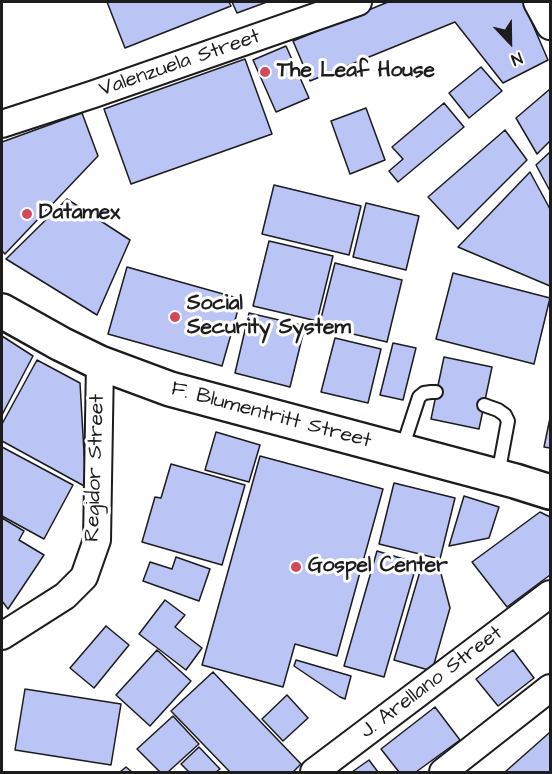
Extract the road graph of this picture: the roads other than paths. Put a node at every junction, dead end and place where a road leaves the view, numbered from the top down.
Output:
1 (358, 2) edge
2 (537, 2) edge
3 (550, 26) edge
4 (2, 122) edge
5 (2, 311) edge
6 (100, 363) junction
7 (436, 392) dead end
8 (484, 405) dead end
9 (402, 451) junction
10 (498, 476) junction
11 (550, 492) edge
12 (550, 594) edge
13 (2, 636) edge
14 (550, 688) edge
15 (314, 772) edge
16 (443, 772) edge

1 - 4 street, Valenzuela Street
2 - 3 street
5 - 6 main road, F. Blumentritt Street
6 - 9 main road, F. Blumentritt Street
6 - 13 street, Regidor Street
7 - 9 lane
8 - 10 lane
9 - 10 main road, F. Blumentritt Street
10 - 11 main road, F. Blumentritt Street
12 - 15 street, J. Arellano Street
14 - 16 street

